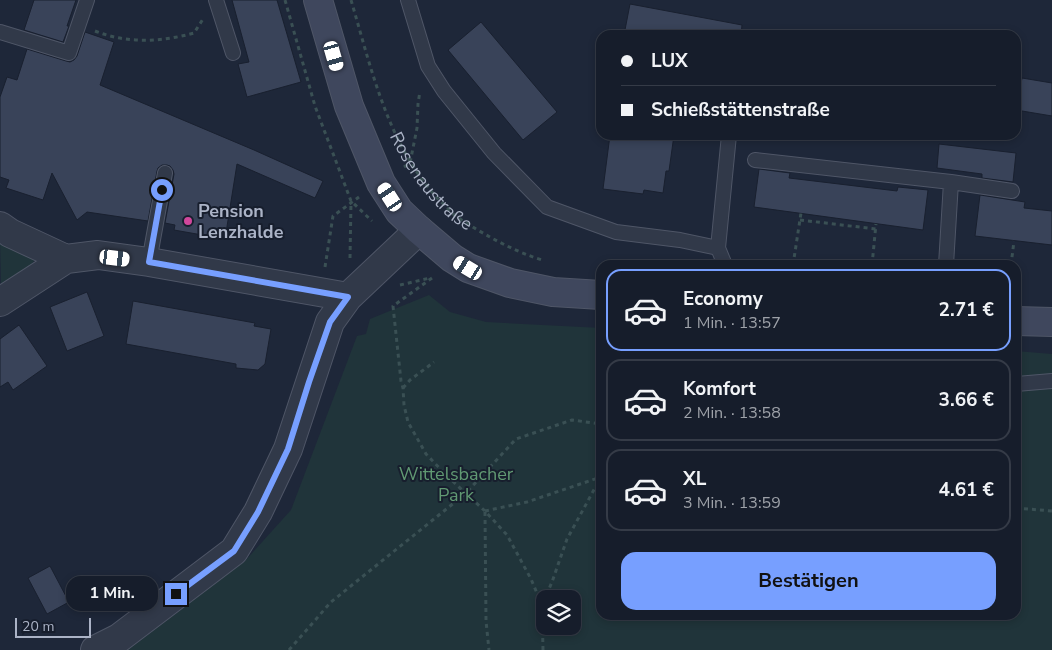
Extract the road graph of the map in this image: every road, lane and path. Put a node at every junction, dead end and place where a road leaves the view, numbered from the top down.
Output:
1 (87, 0) edge
2 (216, 0) edge
3 (318, 0) edge
4 (351, 0) edge
5 (408, 0) edge
6 (204, 16) dead end
7 (78, 25) junction
8 (0, 32) edge
9 (232, 53) dead end
10 (428, 66) junction
11 (729, 140) edge
12 (755, 160) dead end
13 (410, 163) junction
14 (165, 173) dead end
15 (951, 182) junction
16 (1012, 191) dead end
17 (801, 213) dead end
18 (800, 220) junction
19 (876, 224) dead end
20 (0, 226) edge
21 (876, 229) junction
22 (419, 230) junction
23 (1014, 241) dead end
24 (718, 248) junction
25 (66, 259) junction
26 (723, 260) edge
27 (794, 260) edge
28 (873, 260) edge
29 (946, 260) edge
30 (1012, 260) edge
31 (149, 262) junction
32 (547, 262) dead end
33 (432, 278) dead end
34 (321, 292) junction
35 (596, 295) edge
36 (348, 297) junction
37 (0, 302) edge
38 (1021, 321) edge
39 (1052, 322) edge
40 (434, 362) dead end
41 (1052, 381) edge
42 (1021, 384) edge
43 (403, 388) junction
44 (596, 423) edge
45 (596, 479) edge
46 (596, 486) edge
47 (465, 494) junction
48 (1021, 508) edge
49 (485, 511) junction
50 (1052, 511) edge
51 (549, 590) edge
52 (536, 591) edge
53 (543, 635) edge
54 (95, 650) edge
55 (289, 650) edge
56 (489, 650) edge
57 (543, 650) edge

1 - 7 lane
2 - 9 lane
3 - 22 main road, Rosenaustraße
4 - 13 path, Rosenaustraße
5 - 10 lane
6 - 7 path
7 - 8 lane
10 - 13 path
10 - 24 lane
11 - 24 lane
12 - 15 lane
13 - 32 path, Rosenaustraße
14 - 31 lane
15 - 16 lane
15 - 29 lane
17 - 18 path
18 - 21 path
18 - 27 path
19 - 21 path
20 - 25 street
21 - 28 path
22 - 35 main road, Rosenaustraße
22 - 36 street
23 - 30 path
24 - 26 lane
25 - 31 street
25 - 37 street
31 - 34 street
33 - 43 path
34 - 36 street
34 - 36 path
36 - 54 street
38 - 39 main road
40 - 43 path
41 - 42 lane
43 - 47 path
44 - 47 path
45 - 49 path
46 - 51 path
47 - 49 path
47 - 55 path
48 - 50 path
49 - 52 path
49 - 56 path
53 - 57 path

